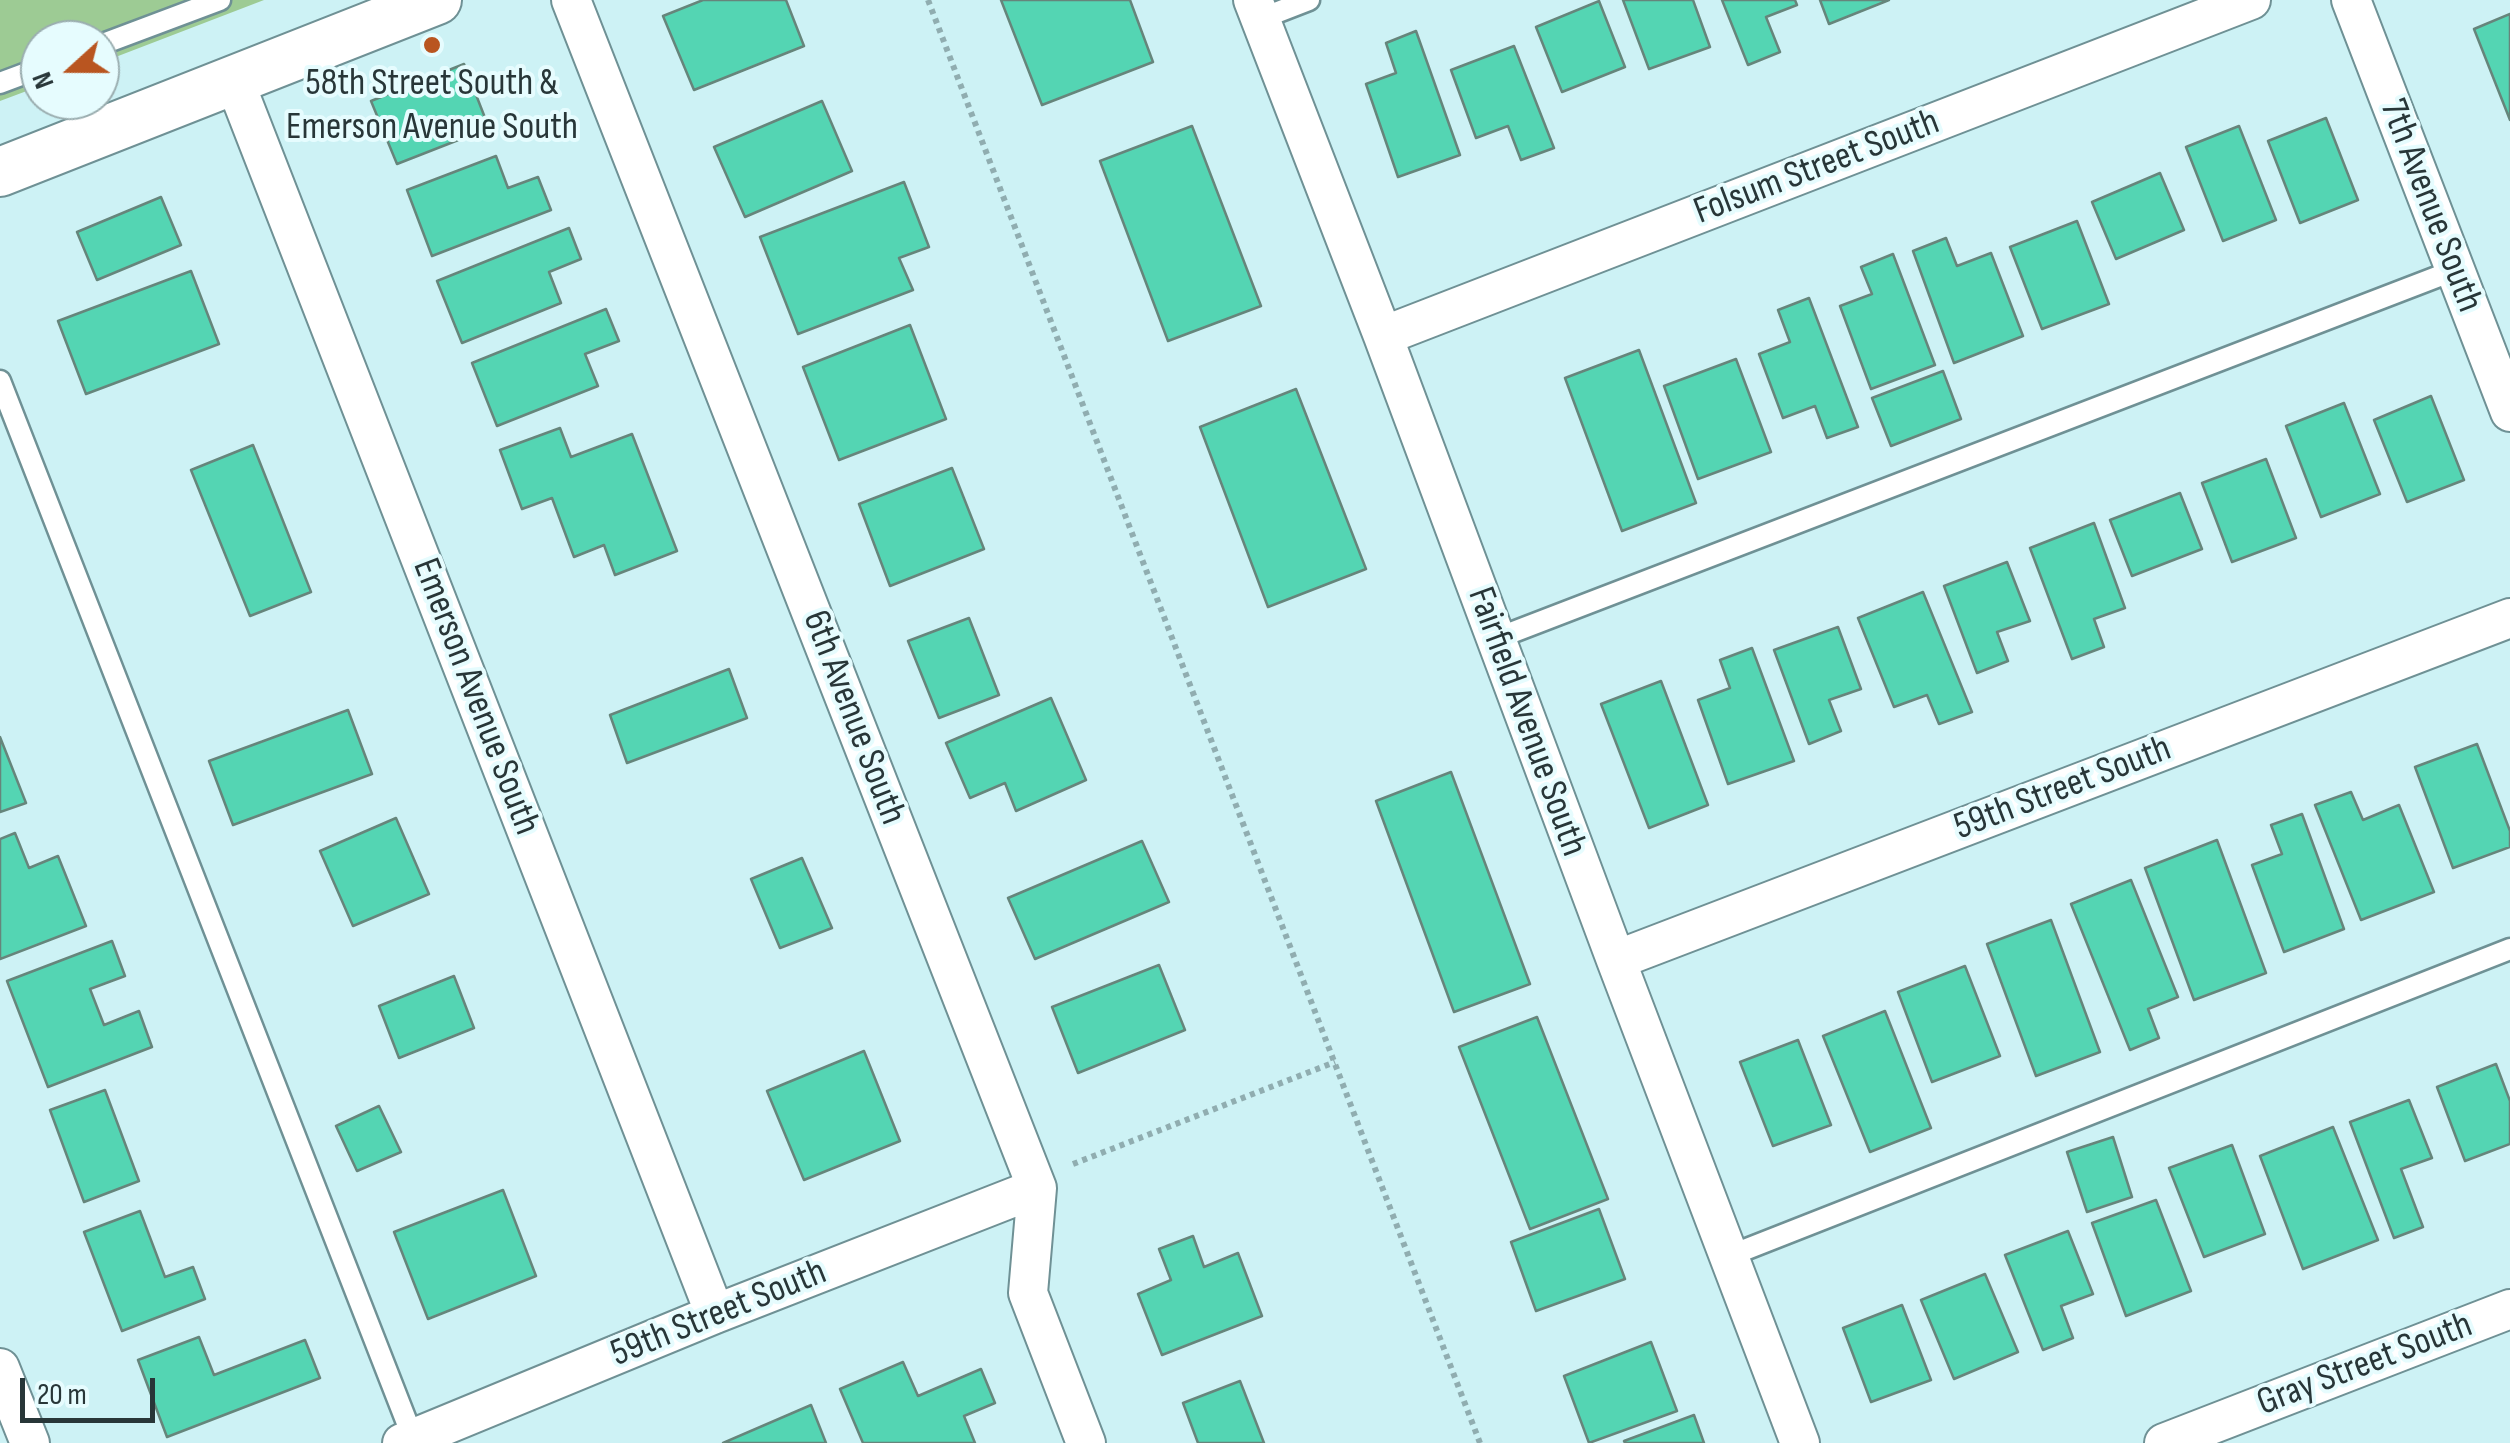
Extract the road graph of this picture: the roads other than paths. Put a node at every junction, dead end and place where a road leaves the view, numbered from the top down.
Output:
1 (220, 0) edge
2 (437, 0) edge
3 (571, 0) edge
4 (1309, 0) edge
5 (2250, 0) edge
6 (2351, 0) edge
7 (1256, 10) edge
8 (120, 38) edge
9 (234, 80) junction
10 (0, 172) edge
11 (2455, 270) junction
12 (1382, 336) junction
13 (0, 381) edge
14 (2510, 412) edge
15 (2510, 618) edge
16 (1496, 639) junction
17 (2510, 949) edge
18 (1616, 960) junction
19 (1036, 1184) junction
20 (1729, 1256) junction
21 (2510, 1309) edge
22 (716, 1314) junction
23 (0, 1368) edge
24 (408, 1441) edge
25 (30, 1443) edge
26 (1086, 1443) edge
27 (1800, 1443) edge
28 (2164, 1443) edge

1 - 8 lane
2 - 9 street
3 - 19 street, 6th Avenue South
4 - 7 lane
5 - 12 street, Folsum Street South
6 - 11 street, 7th Avenue South
7 - 12 street, Fairfield Avenue South
9 - 10 street
9 - 22 street, Emerson Avenue South
11 - 14 street, 7th Avenue South
11 - 16 lane
12 - 16 street, Fairfield Avenue South
13 - 24 lane
15 - 18 street, 59th Street South
16 - 18 street, Fairfield Avenue South
17 - 20 lane
18 - 20 street, Fairfield Avenue South
19 - 22 street, 59th Street South
19 - 26 street, 6th Avenue South
20 - 27 street, Fairfield Avenue South
21 - 28 street, Gray Street South
22 - 24 street, 59th Street South
23 - 25 street

